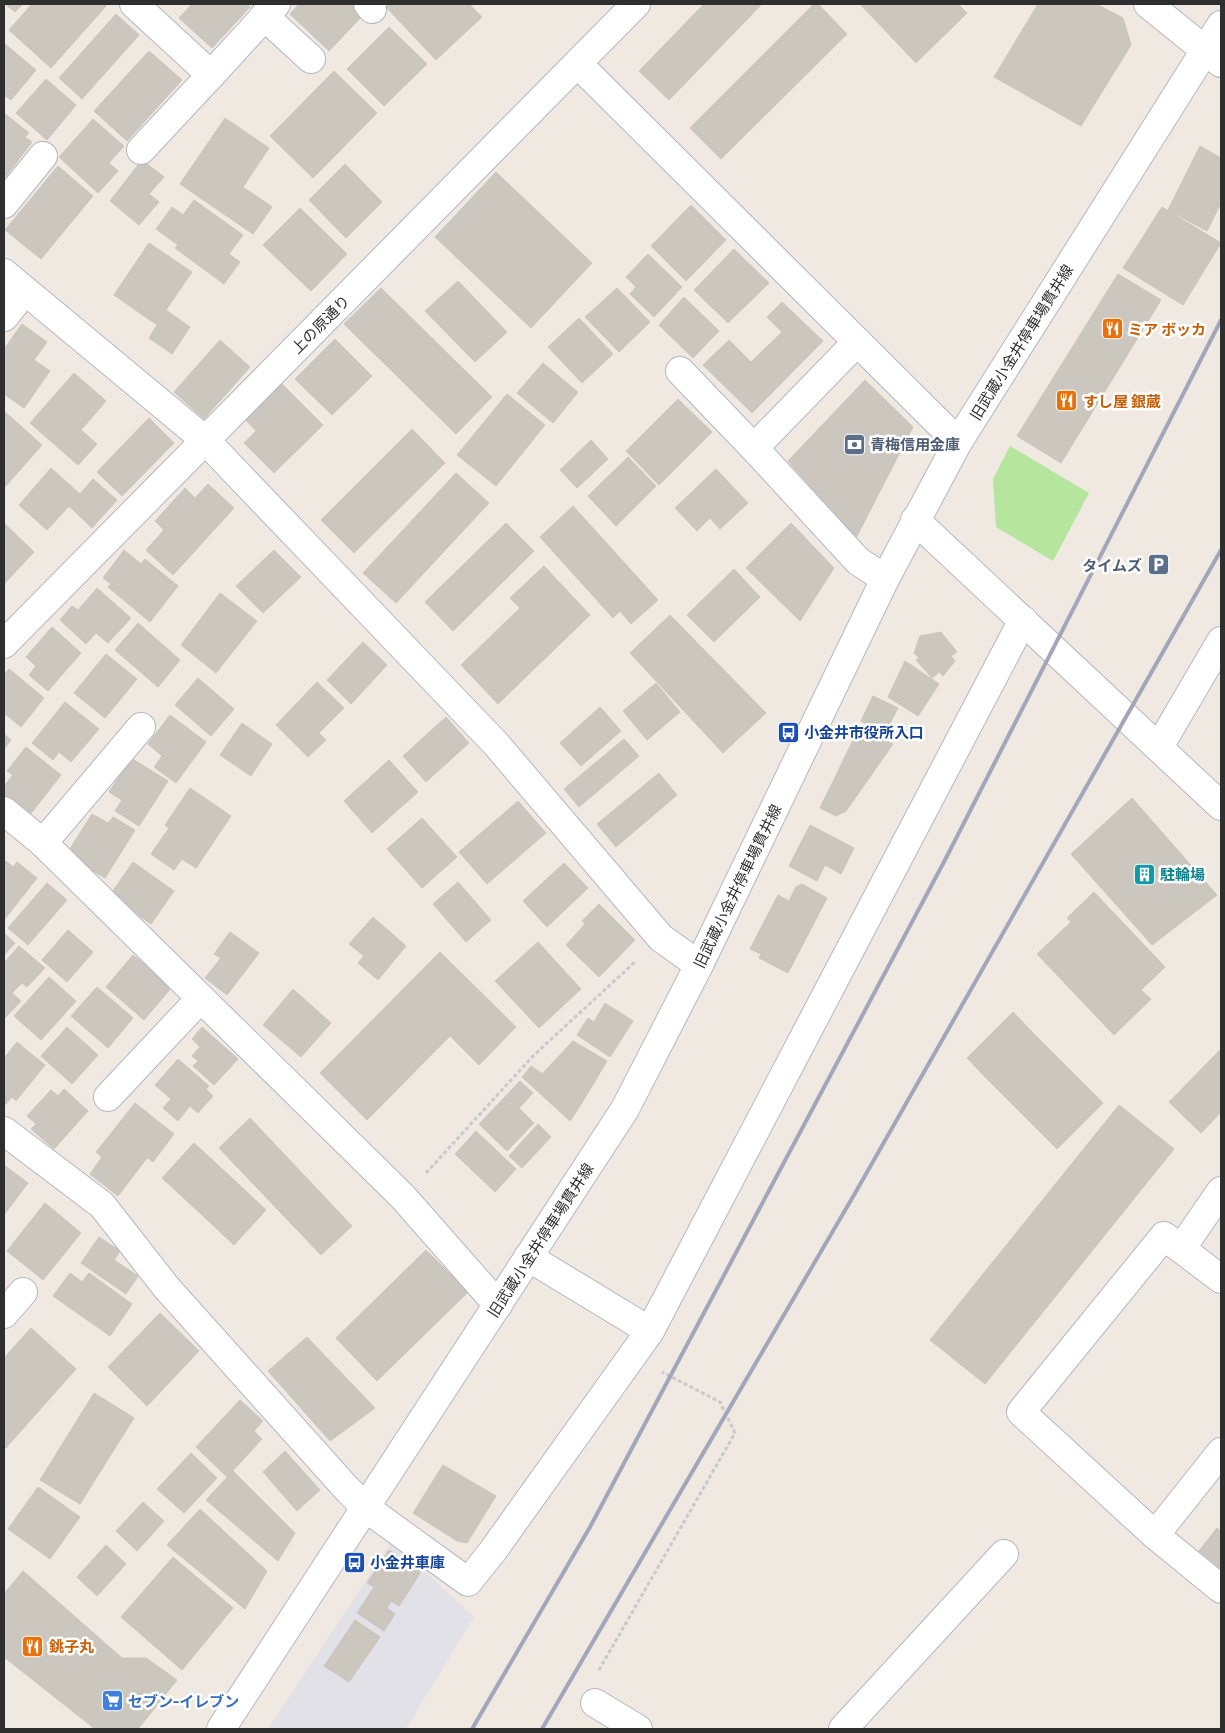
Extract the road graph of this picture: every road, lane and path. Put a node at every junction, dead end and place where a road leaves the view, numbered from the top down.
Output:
1 (134, 4) edge
2 (636, 4) edge
3 (1148, 4) edge
4 (270, 10) edge
5 (1221, 25) edge
6 (1213, 56) edge
7 (311, 59) dead end
8 (578, 64) junction
9 (211, 75) junction
10 (141, 150) dead end
11 (43, 156) dead end
12 (4, 204) edge
13 (4, 273) edge
14 (26, 291) junction
15 (4, 317) edge
16 (857, 342) junction
17 (680, 371) dead end
18 (205, 440) junction
19 (958, 442) junction
20 (754, 448) junction
21 (915, 520) junction
22 (884, 579) junction
23 (1023, 620) junction
24 (1221, 641) edge
25 (4, 644) edge
26 (141, 727) dead end
27 (1159, 747) junction
28 (1221, 806) edge
29 (4, 811) edge
30 (43, 843) junction
31 (661, 938) junction
32 (699, 965) junction
33 (200, 999) junction
34 (108, 1097) dead end
35 (4, 1132) edge
36 (1221, 1190) edge
37 (404, 1197) junction
38 (1181, 1249) junction
39 (528, 1257) junction
40 (1221, 1279) edge
41 (23, 1292) dead end
42 (498, 1304) junction
43 (4, 1314) edge
44 (650, 1331) junction
45 (632, 1356) junction
46 (1221, 1452) edge
47 (366, 1508) junction
48 (1155, 1535) junction
49 (1004, 1554) dead end
50 (1221, 1589) edge
51 (595, 1703) joint
52 (221, 1729) edge
53 (638, 1729) edge
54 (843, 1729) edge

1 - 9 street
2 - 8 street, 上の原通り
3 - 6 street
4 - 7 street
4 - 9 street
5 - 6 street, 旧武蔵小金井停車場貫井線
6 - 19 street, 旧武蔵小金井停車場貫井線
8 - 16 street
8 - 18 street, 上の原通り
9 - 10 street
11 - 12 street
13 - 14 street
14 - 15 street
14 - 18 street
16 - 19 street
16 - 20 street
17 - 20 street
18 - 25 street, 上の原通り
18 - 31 street
19 - 21 street, 旧武蔵小金井停車場貫井線
20 - 22 street
21 - 22 street, 旧武蔵小金井停車場貫井線
21 - 23 street
22 - 32 street, 旧武蔵小金井停車場貫井線
23 - 27 street
23 - 44 street
24 - 27 street
26 - 30 street
27 - 28 street
29 - 30 street
30 - 33 street
31 - 32 street
31 - 37 path
32 - 39 street, 旧武蔵小金井停車場貫井線
33 - 34 street
33 - 37 street
35 - 47 street
36 - 38 street
37 - 42 street
38 - 40 street
38 - 48 street
39 - 42 street, 旧武蔵小金井停車場貫井線
39 - 44 street
41 - 43 street
42 - 47 street, 旧武蔵小金井停車場貫井線
44 - 45 street
45 - 47 street
45 - 51 path
46 - 48 street
47 - 52 street, 旧武蔵小金井停車場貫井線
48 - 50 street
49 - 54 street
51 - 53 street

